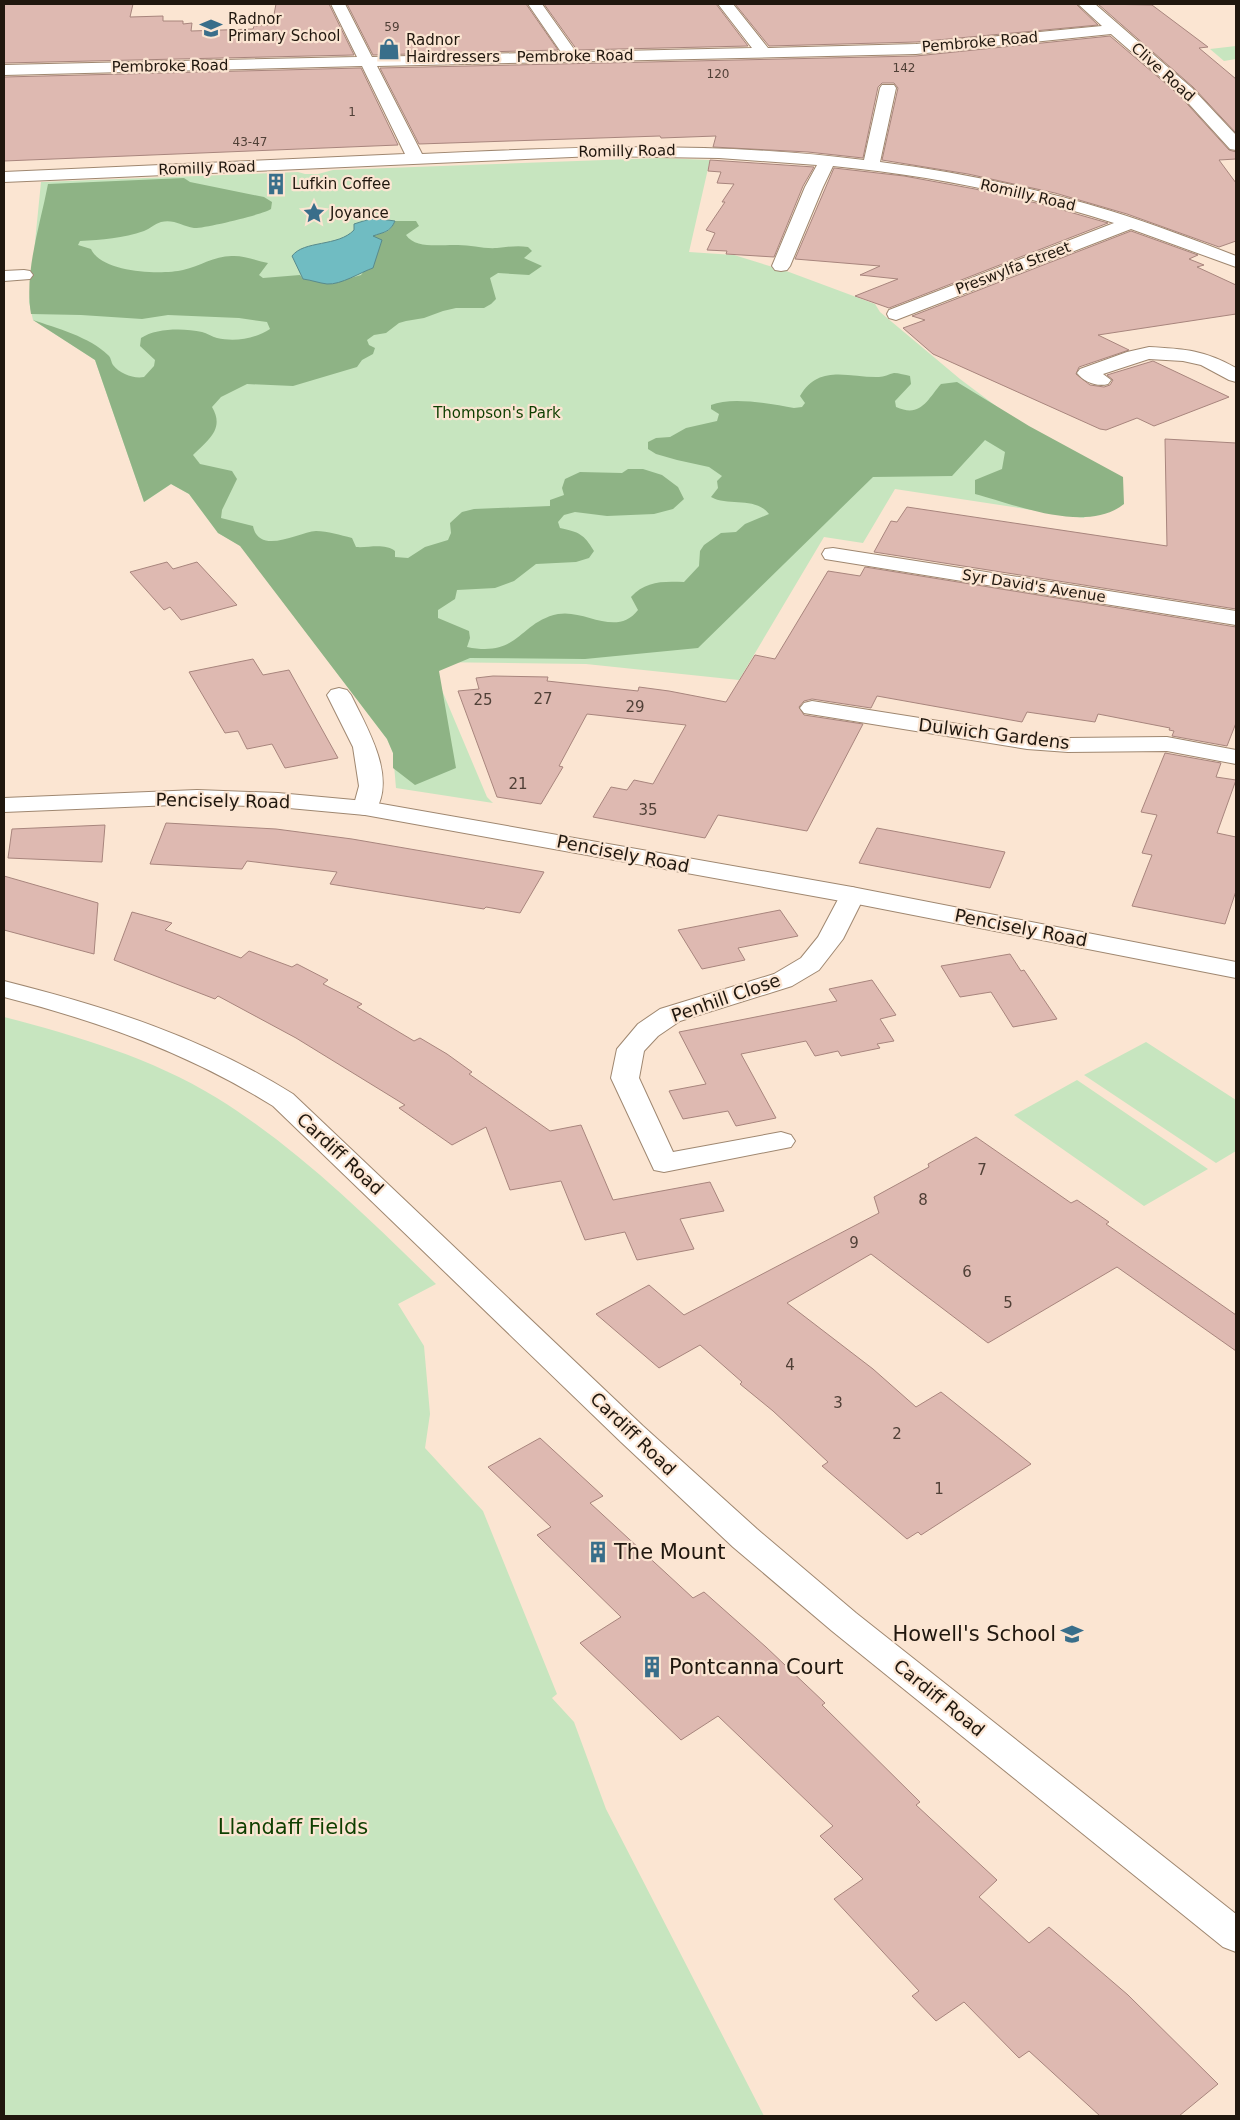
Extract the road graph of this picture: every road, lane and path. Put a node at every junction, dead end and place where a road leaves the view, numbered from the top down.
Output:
1 (338, 4) edge
2 (535, 4) edge
3 (724, 4) edge
4 (1086, 4) edge
5 (1116, 29) junction
6 (763, 52) junction
7 (571, 56) junction
8 (366, 61) junction
9 (4, 70) edge
10 (888, 88) dead end
11 (1206, 112) junction
12 (1229, 112) dead end
13 (1236, 145) edge
14 (416, 158) junction
15 (828, 160) junction
16 (870, 165) junction
17 (4, 177) edge
18 (1130, 223) junction
19 (1236, 262) edge
20 (781, 266) dead end
21 (24, 275) dead end
22 (4, 276) edge
23 (896, 314) dead end
24 (1236, 376) edge
25 (1101, 380) dead end
26 (833, 554) dead end
27 (1236, 618) edge
28 (339, 695) dead end
29 (812, 708) dead end
30 (1236, 757) edge
31 (4, 805) edge
32 (365, 808) junction
33 (852, 895) junction
34 (1236, 970) edge
35 (4, 989) edge
36 (781, 1141) dead end
37 (1236, 1936) edge

1 - 8 street
2 - 7 street
3 - 6 street
4 - 5 street, Clive Road
5 - 6 street, Pembroke Road
5 - 11 street, Clive Road
6 - 7 street, Pembroke Road
7 - 8 street, Pembroke Road
8 - 9 street, Pembroke Road
8 - 14 street
10 - 16 street
11 - 12 street
11 - 13 street, Clive Road
14 - 15 street, Romilly Road
14 - 17 street, Romilly Road
15 - 16 street, Romilly Road
15 - 20 street
16 - 18 street, Romilly Road
18 - 19 street, Romilly Road
18 - 23 street, Preswylfa Street
21 - 22 street
24 - 25 street
26 - 27 street, Syr David's Avenue
28 - 32 street
29 - 30 street, Dulwich Gardens
31 - 32 street, Pencisely Road
32 - 33 street, Pencisely Road
33 - 34 street, Pencisely Road
33 - 36 street, Penhill Close
35 - 37 street, Cardiff Road

